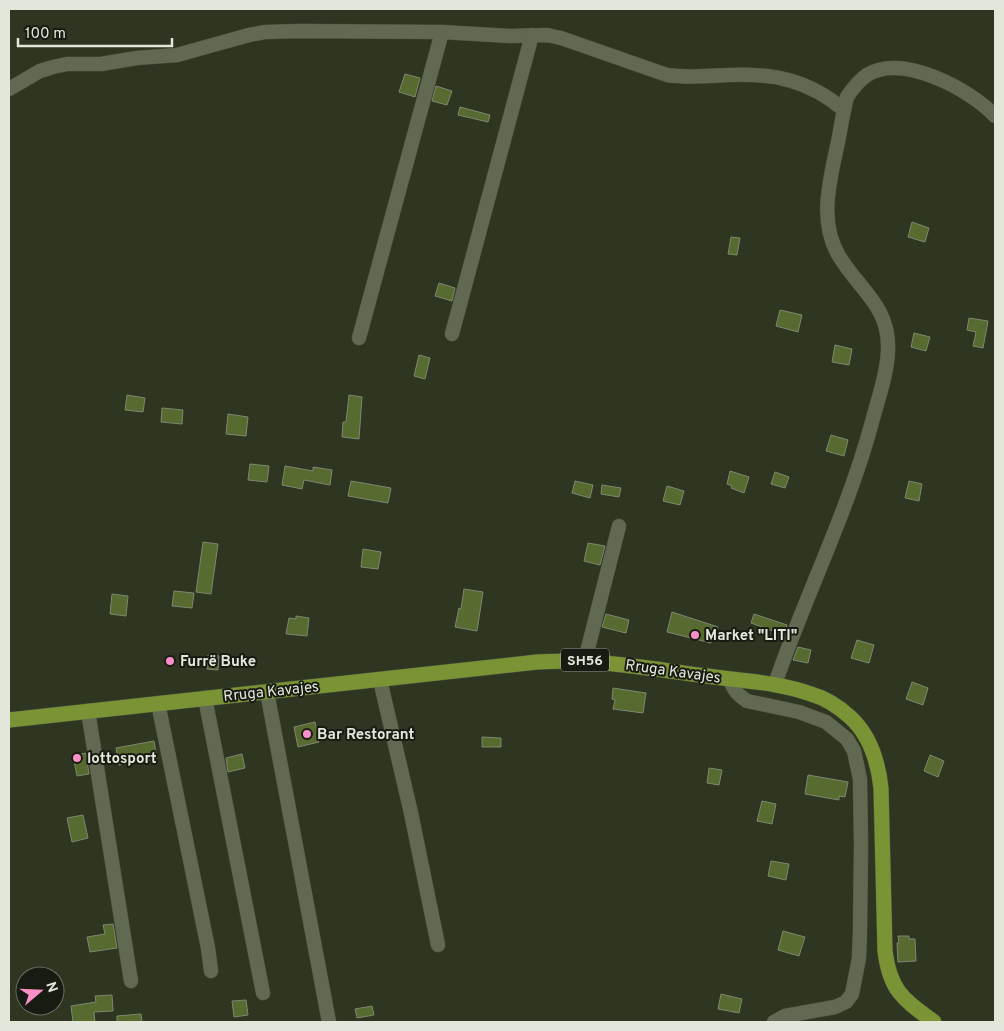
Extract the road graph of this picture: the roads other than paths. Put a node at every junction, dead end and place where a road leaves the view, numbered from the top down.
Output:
1 (442, 32) junction
2 (532, 35) junction
3 (9, 89) edge
4 (844, 110) junction
5 (995, 116) edge
6 (452, 334) dead end
7 (359, 338) dead end
8 (619, 526) dead end
9 (585, 660) junction
10 (730, 679) junction
11 (380, 680) junction
12 (775, 684) junction
13 (267, 692) junction
14 (205, 698) junction
15 (159, 703) junction
16 (88, 711) junction
17 (9, 720) edge
18 (438, 945) dead end
19 (211, 971) dead end
20 (131, 981) dead end
21 (262, 994) dead end
22 (329, 1022) edge
23 (774, 1022) edge
24 (934, 1022) edge

1 - 2 street
1 - 3 street
1 - 7 street
2 - 4 street
2 - 6 street
4 - 5 street
4 - 12 street
8 - 9 street
9 - 10 main road, Rruga Kavajes / SH56
9 - 11 main road, Rruga Kavajes / SH56
10 - 12 main road, Rruga Kavajes / SH56
10 - 23 street
11 - 13 main road, Rruga Kavajes / SH56
11 - 18 street
12 - 24 main road, Rruga Kavajes / SH56
13 - 14 main road, Rruga Kavajes / SH56
13 - 22 street
14 - 15 main road, Rruga Kavajes / SH56
14 - 21 street
15 - 16 main road, Rruga Kavajes / SH56
15 - 19 street
16 - 17 main road, Rruga Kavajes / SH56
16 - 20 street

